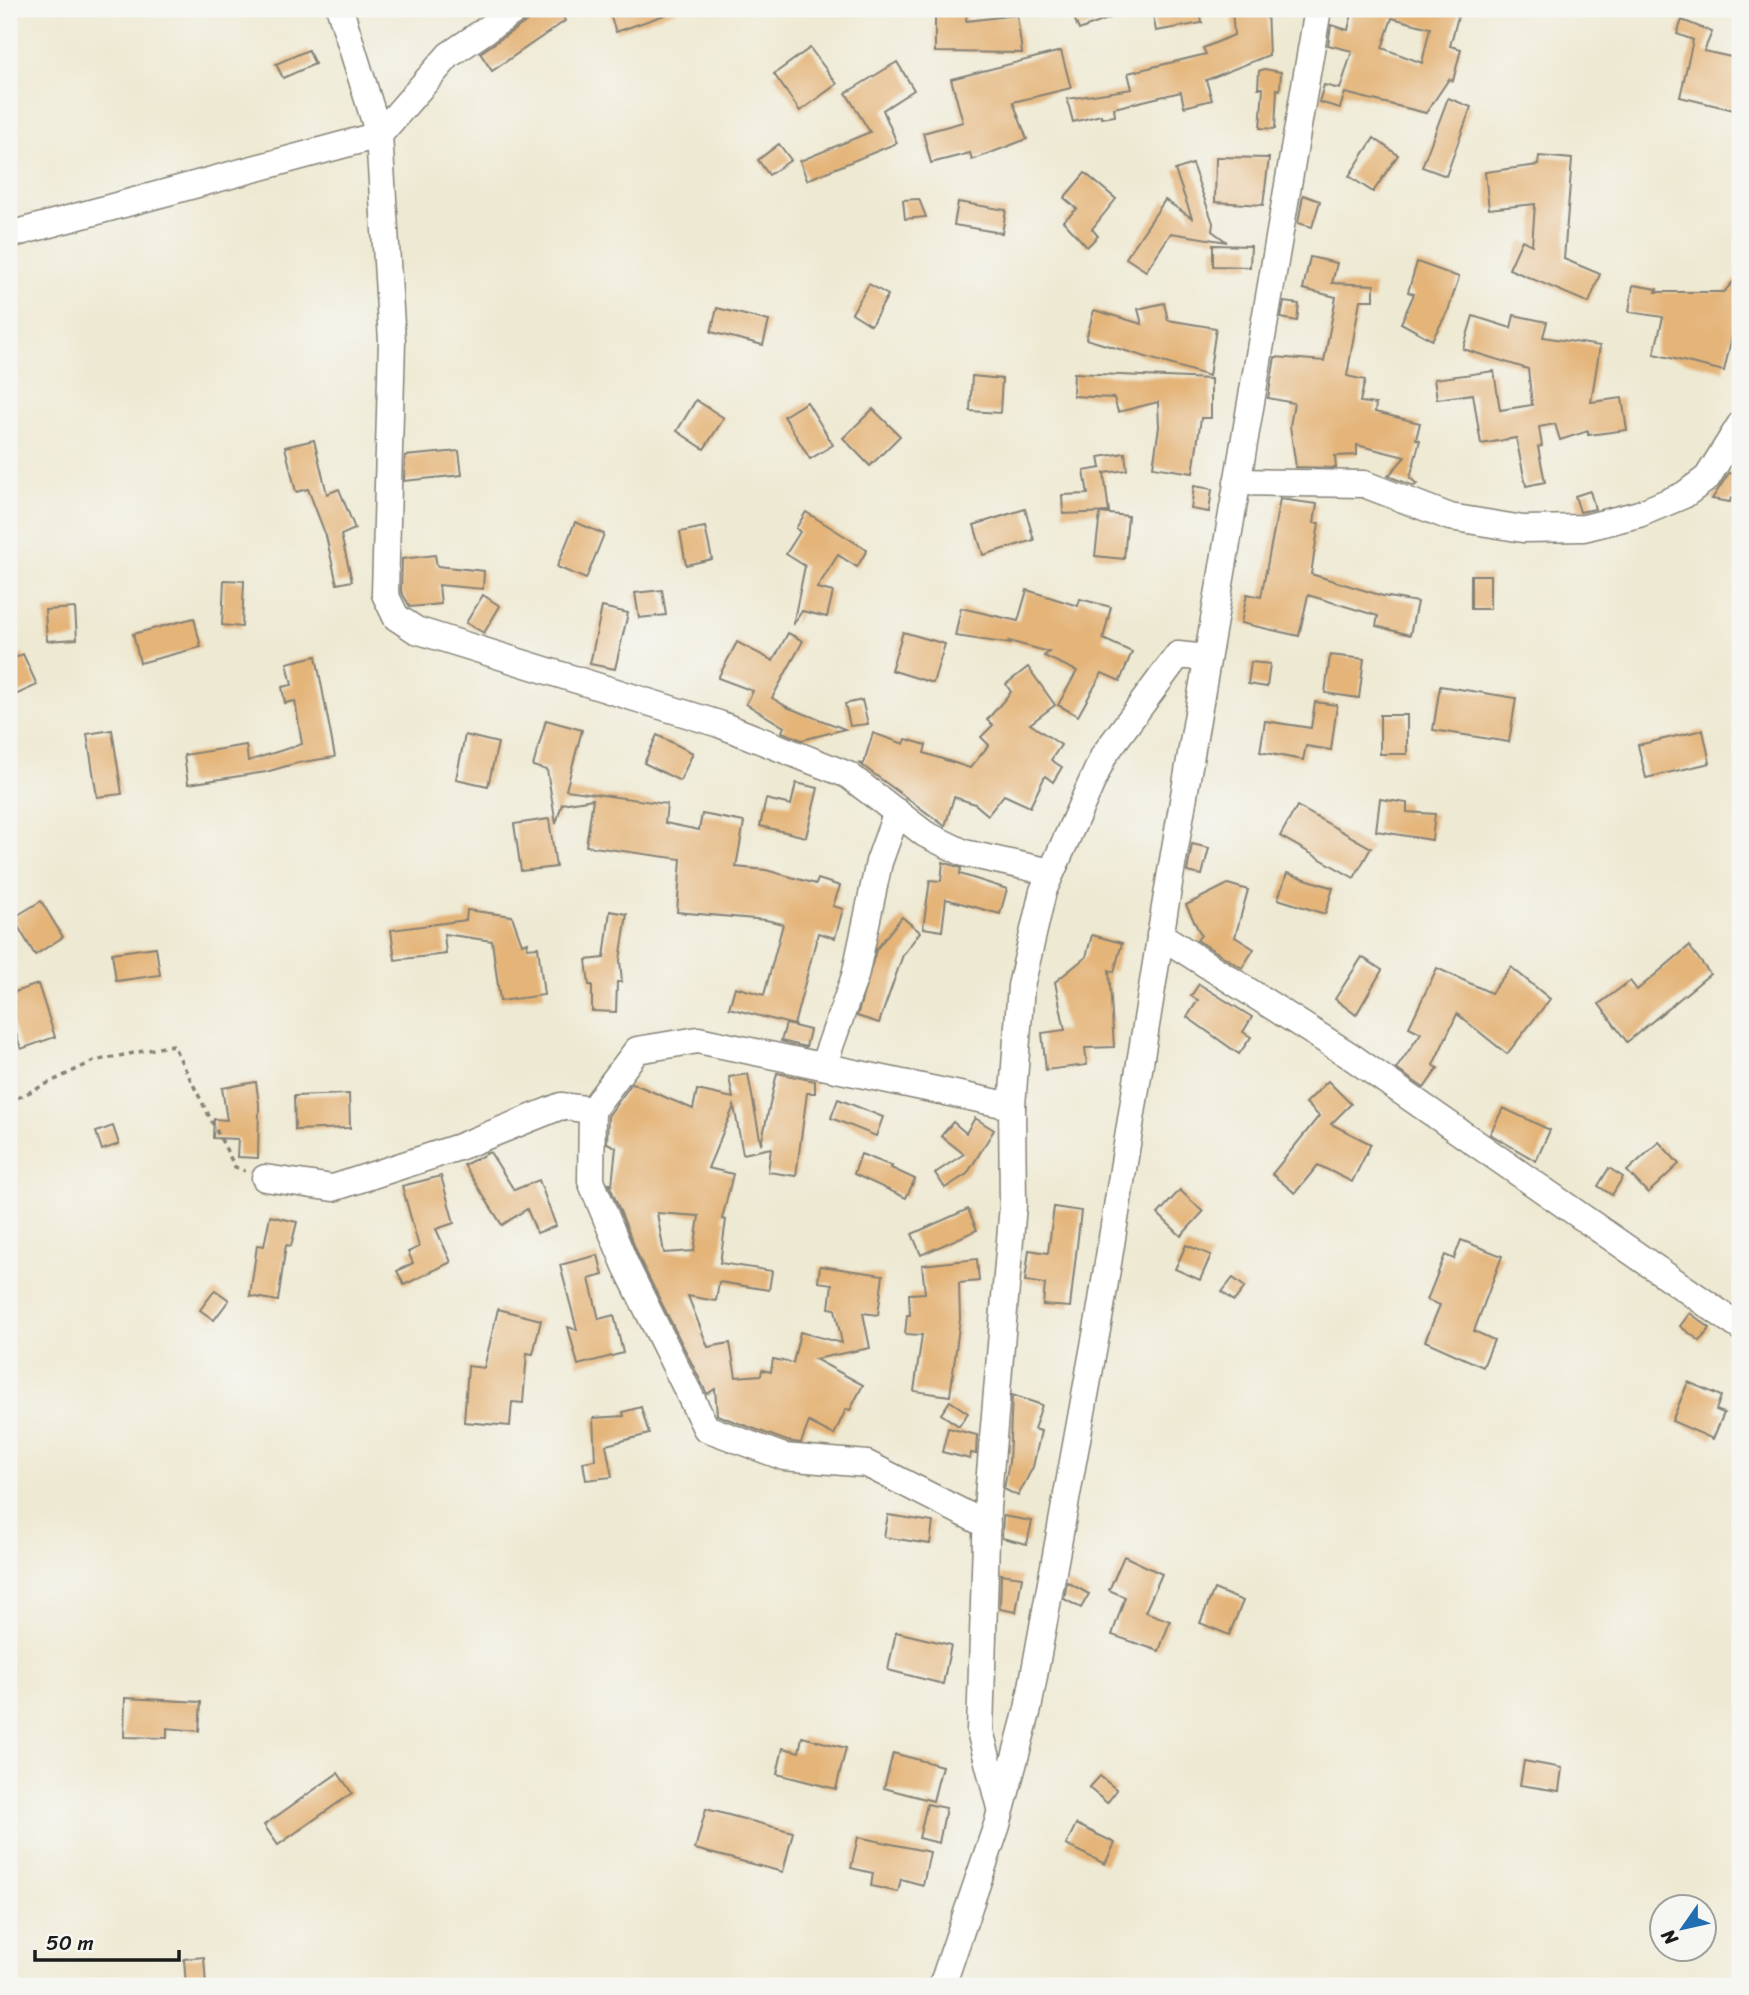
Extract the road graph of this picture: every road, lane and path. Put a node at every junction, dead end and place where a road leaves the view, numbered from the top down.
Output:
1 (340, 9) edge
2 (517, 9) edge
3 (1318, 9) edge
4 (379, 135) junction
5 (9, 235) edge
6 (1740, 425) edge
7 (1237, 482) junction
8 (1207, 658) junction
9 (897, 813) junction
10 (1051, 872) junction
11 (1160, 935) junction
12 (822, 1066) junction
13 (9, 1102) edge
14 (1012, 1106) junction
15 (592, 1110) junction
16 (265, 1178) joint
17 (1740, 1327) edge
18 (986, 1525) junction
19 (1001, 1810) junction
20 (942, 1986) edge

1 - 4 street
2 - 4 street
3 - 7 street
4 - 5 street
4 - 9 street
6 - 7 street
7 - 8 street
8 - 10 street
8 - 11 street
9 - 10 street
9 - 12 street
10 - 14 street
11 - 17 street
11 - 19 street
12 - 14 street
12 - 15 street
13 - 16 path
14 - 18 street
15 - 16 street
15 - 18 street
18 - 19 street
19 - 20 street

